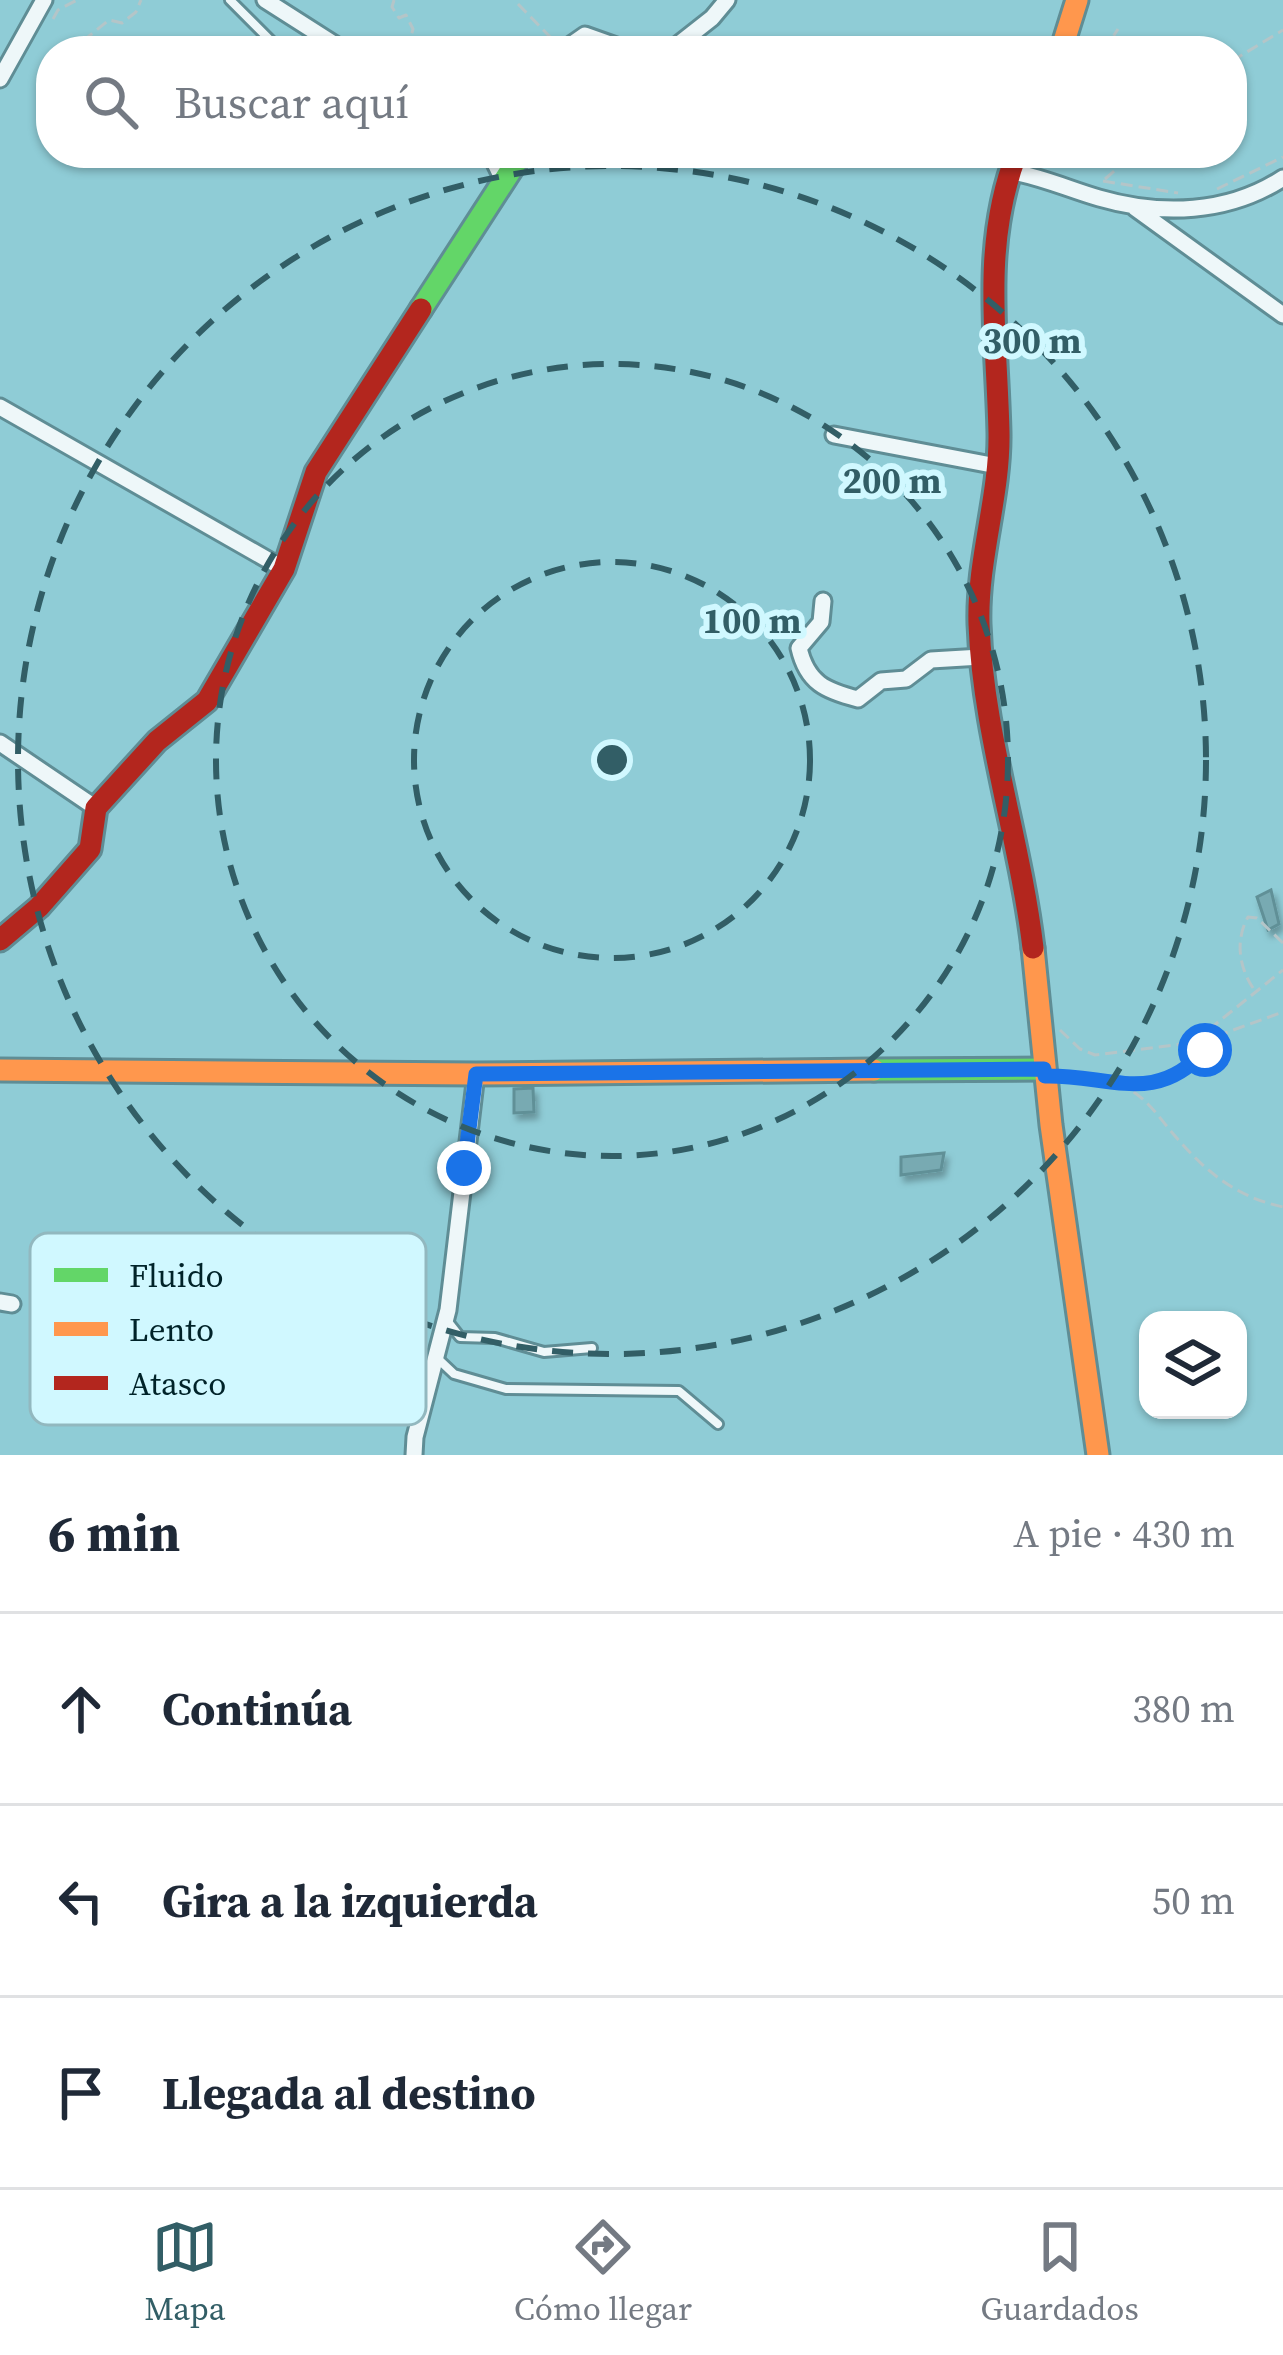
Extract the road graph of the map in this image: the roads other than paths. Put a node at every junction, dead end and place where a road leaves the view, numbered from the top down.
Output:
1 (44, 0) edge
2 (230, 0) edge
3 (265, 0) edge
4 (727, 0) edge
5 (1077, 0) edge
6 (262, 32) junction
7 (263, 36) edge
8 (266, 36) edge
9 (321, 36) edge
10 (690, 36) edge
11 (1065, 36) edge
12 (0, 79) edge
13 (497, 168) edge
14 (513, 168) edge
15 (1011, 168) edge
16 (1028, 168) edge
17 (1283, 178) edge
18 (504, 182) junction
19 (1132, 206) junction
20 (1283, 315) edge
21 (0, 406) edge
22 (834, 435) dead end
23 (998, 466) junction
24 (284, 569) junction
25 (823, 601) dead end
26 (981, 656) junction
27 (0, 743) edge
28 (96, 808) junction
29 (0, 940) edge
30 (0, 1070) edge
31 (1044, 1072) junction
32 (476, 1074) junction
33 (448, 1310) junction
34 (592, 1348) dead end
35 (435, 1355) junction
36 (426, 1398) edge
37 (718, 1424) dead end
38 (420, 1425) edge
39 (414, 1455) edge
40 (1098, 1455) edge

1 - 12 street
2 - 6 lane
3 - 9 street
4 - 10 street
5 - 11 street
6 - 7 lane
6 - 8 lane
13 - 18 street
14 - 18 street
15 - 23 street
16 - 19 street
17 - 19 street
18 - 24 street
19 - 20 street
21 - 24 street
22 - 23 street
23 - 26 street
24 - 28 street
25 - 26 street
26 - 31 street
27 - 28 street
28 - 29 street
30 - 32 street
31 - 32 street
31 - 40 street
32 - 33 street
33 - 34 lane
33 - 35 street
35 - 36 street
35 - 37 lane
38 - 39 street

